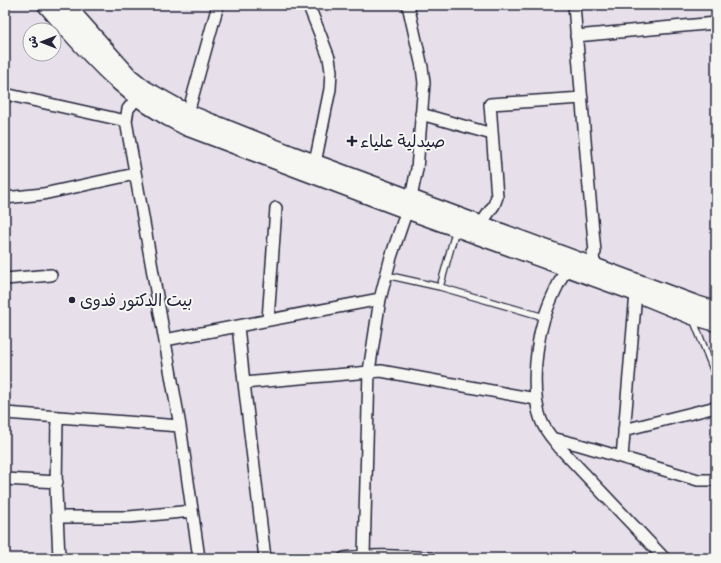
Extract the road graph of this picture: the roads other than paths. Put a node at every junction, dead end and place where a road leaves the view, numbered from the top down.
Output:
1 (46, 5) edge
2 (66, 5) edge
3 (208, 5) edge
4 (306, 5) edge
5 (408, 5) edge
6 (574, 5) edge
7 (217, 10) edge
8 (716, 23) edge
9 (576, 36) junction
10 (5, 94) edge
11 (141, 94) junction
12 (582, 98) junction
13 (188, 113) junction
14 (421, 114) junction
15 (126, 121) junction
16 (492, 134) junction
17 (315, 163) junction
18 (135, 174) junction
19 (5, 198) edge
20 (409, 204) junction
21 (276, 208) dead end
22 (481, 224) junction
23 (456, 228) junction
24 (566, 268) junction
25 (592, 271) junction
26 (51, 275) dead end
27 (386, 276) junction
28 (5, 279) edge
29 (440, 287) junction
30 (636, 293) junction
31 (380, 299) junction
32 (716, 310) edge
33 (692, 316) junction
34 (544, 317) junction
35 (268, 320) junction
36 (716, 323) edge
37 (238, 326) junction
38 (165, 340) junction
39 (369, 371) junction
40 (714, 372) dead end
41 (244, 383) junction
42 (536, 399) junction
43 (716, 407) edge
44 (5, 413) edge
45 (57, 417) junction
46 (180, 426) junction
47 (624, 430) junction
48 (552, 438) junction
49 (622, 457) junction
50 (5, 479) edge
51 (716, 480) edge
52 (57, 482) junction
53 (192, 511) junction
54 (57, 517) junction
55 (364, 556) junction
56 (59, 558) edge
57 (199, 558) edge
58 (265, 558) edge
59 (344, 558) edge
60 (430, 558) edge
61 (664, 558) edge

1 - 11 main road
2 - 11 main road
3 - 7 street
4 - 17 street
5 - 14 street
6 - 9 street
7 - 13 street
8 - 9 street
9 - 12 street
10 - 15 street
11 - 13 main road
11 - 15 street
11 - 20 main road
12 - 16 street
12 - 25 street
13 - 17 main road
14 - 16 street
14 - 20 street
15 - 18 street
16 - 22 street
17 - 20 main road
18 - 19 street
18 - 38 street
20 - 22 main road
20 - 23 main road
20 - 27 street
21 - 35 street
22 - 25 main road
23 - 24 main road
23 - 29 lane
24 - 25 main road
24 - 34 street
25 - 30 main road
25 - 32 main road
26 - 28 street
27 - 29 lane
27 - 31 street
29 - 34 lane
30 - 33 main road
30 - 47 street
31 - 35 street
31 - 39 street
33 - 36 main road
33 - 40 lane
34 - 42 street
35 - 37 street
37 - 38 street
37 - 41 street
38 - 46 street
39 - 41 street
39 - 42 street
39 - 55 street
41 - 58 street
42 - 48 street
43 - 47 street
44 - 45 street
45 - 46 street
45 - 52 street
46 - 53 street
47 - 49 street
48 - 49 street
48 - 61 street
49 - 51 street
50 - 52 street
52 - 54 street
53 - 54 street
53 - 57 street
54 - 56 street
55 - 59 street
55 - 60 street

